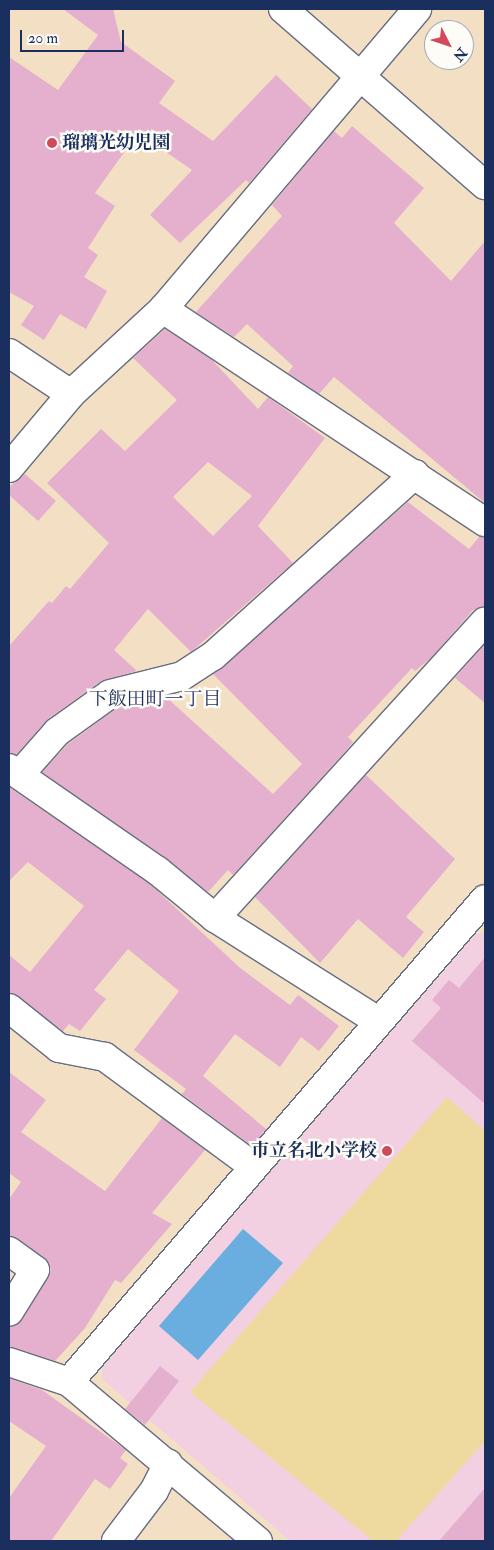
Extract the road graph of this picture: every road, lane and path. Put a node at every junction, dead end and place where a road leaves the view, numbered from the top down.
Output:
1 (283, 9) edge
2 (418, 9) edge
3 (359, 76) junction
4 (485, 185) edge
5 (163, 309) junction
6 (9, 353) edge
7 (71, 394) junction
8 (9, 468) edge
9 (415, 474) junction
10 (485, 522) edge
11 (485, 621) edge
12 (14, 771) edge
13 (485, 899) edge
14 (215, 918) junction
15 (9, 1008) edge
16 (378, 1021) junction
17 (253, 1166) junction
18 (9, 1251) edge
19 (9, 1312) edge
20 (9, 1362) edge
21 (69, 1382) junction
22 (168, 1463) junction
23 (116, 1541) edge
24 (258, 1541) edge

1 - 3 street
2 - 3 street
3 - 4 street
3 - 5 street
5 - 7 street
5 - 9 street
6 - 7 street
7 - 8 street
9 - 10 street
9 - 12 street
11 - 14 street
12 - 14 street
13 - 16 street
14 - 16 street
15 - 17 street
16 - 17 street
17 - 21 street
18 - 19 street
20 - 21 street
21 - 22 street
22 - 23 street
22 - 24 street

